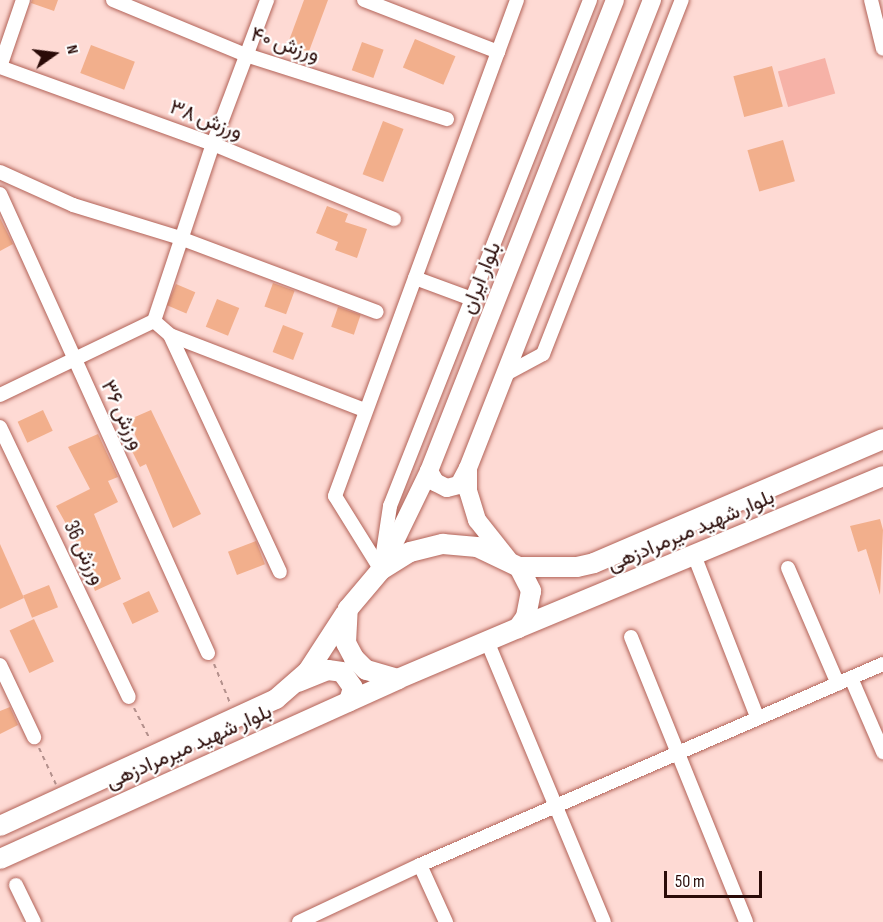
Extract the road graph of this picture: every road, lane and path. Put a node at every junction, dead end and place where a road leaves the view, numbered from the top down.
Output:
1 (23, 0) edge
2 (113, 0) edge
3 (267, 0) edge
4 (364, 0) edge
5 (517, 0) edge
6 (590, 0) edge
7 (615, 0) edge
8 (652, 0) edge
9 (682, 0) edge
10 (871, 0) edge
11 (883, 49) edge
12 (498, 52) junction
13 (246, 55) junction
14 (0, 67) edge
15 (447, 119) dead end
16 (213, 144) junction
17 (0, 172) edge
18 (0, 194) edge
19 (394, 219) dead end
20 (180, 238) junction
21 (416, 278) junction
22 (472, 299) junction
23 (377, 312) dead end
24 (154, 321) junction
25 (170, 335) junction
26 (73, 358) junction
27 (504, 375) junction
28 (0, 395) edge
29 (364, 410) junction
30 (0, 427) edge
31 (883, 439) edge
32 (468, 468) junction
33 (429, 471) junction
34 (883, 476) edge
35 (694, 555) junction
36 (514, 563) junction
37 (788, 568) dead end
38 (381, 570) junction
39 (280, 572) dead end
40 (348, 609) junction
41 (518, 628) junction
42 (631, 637) dead end
43 (486, 641) junction
44 (208, 653) joint
45 (883, 664) edge
46 (0, 665) edge
47 (399, 679) junction
48 (845, 681) junction
49 (296, 683) junction
50 (129, 697) joint
51 (350, 701) junction
52 (236, 717) junction
53 (757, 717) junction
54 (34, 737) joint
55 (883, 752) edge
56 (156, 754) junction
57 (677, 754) junction
58 (62, 797) junction
59 (557, 806) junction
60 (0, 826) edge
61 (0, 859) edge
62 (420, 865) junction
63 (16, 885) dead end
64 (34, 922) edge
65 (299, 922) edge
66 (446, 922) edge
67 (604, 922) edge
68 (746, 922) edge

1 - 14 street
2 - 13 street, ورزش ۴۰
3 - 13 street
4 - 12 street
5 - 12 street
6 - 22 street
7 - 33 street, بلوار ایران
8 - 27 street
9 - 27 street
10 - 11 street
12 - 21 street
13 - 15 street, ورزش ۴۰
13 - 16 street
14 - 16 street, ورزش ۳۸
16 - 19 street, ورزش ۳۸
16 - 20 street
17 - 20 street
18 - 26 street, ورزش ۳۶
20 - 23 street
20 - 24 street
21 - 22 street
21 - 29 street
22 - 38 street
24 - 25 street
24 - 26 street
25 - 29 street
25 - 39 street
26 - 28 street
26 - 44 street, ورزش ۳۶
27 - 32 street
29 - 38 street
30 - 50 street, ورزش 36
31 - 36 main road, بلوار شهید میرمرادزهی
32 - 33 street
32 - 36 street
33 - 38 street, بلوار ایران
34 - 35 main road, بلوار شهید میرمرادزهی
35 - 41 main road, بلوار شهید میرمرادزهی
35 - 53 street
36 - 38 main road
36 - 41 main road
37 - 48 street
38 - 40 main road
40 - 47 main road
40 - 49 main road, بلوار شهید میرمرادزهی
41 - 43 main road
42 - 57 street
43 - 47 main road
43 - 59 street
44 - 52 path
45 - 48 street
46 - 54 street
47 - 51 main road, بلوار شهید میرمرادزهی
48 - 53 street
48 - 55 street
49 - 51 main road
49 - 52 main road, بلوار شهید میرمرادزهی
50 - 56 path
51 - 61 main road, بلوار شهید میرمرادزهی
52 - 56 main road, بلوار شهید میرمرادزهی
53 - 57 street
54 - 58 path
56 - 58 main road, بلوار شهید میرمرادزهی
57 - 59 street
57 - 68 street
58 - 60 main road, بلوار شهید میرمرادزهی
59 - 62 street
59 - 67 street
62 - 65 street
62 - 66 street
63 - 64 street

